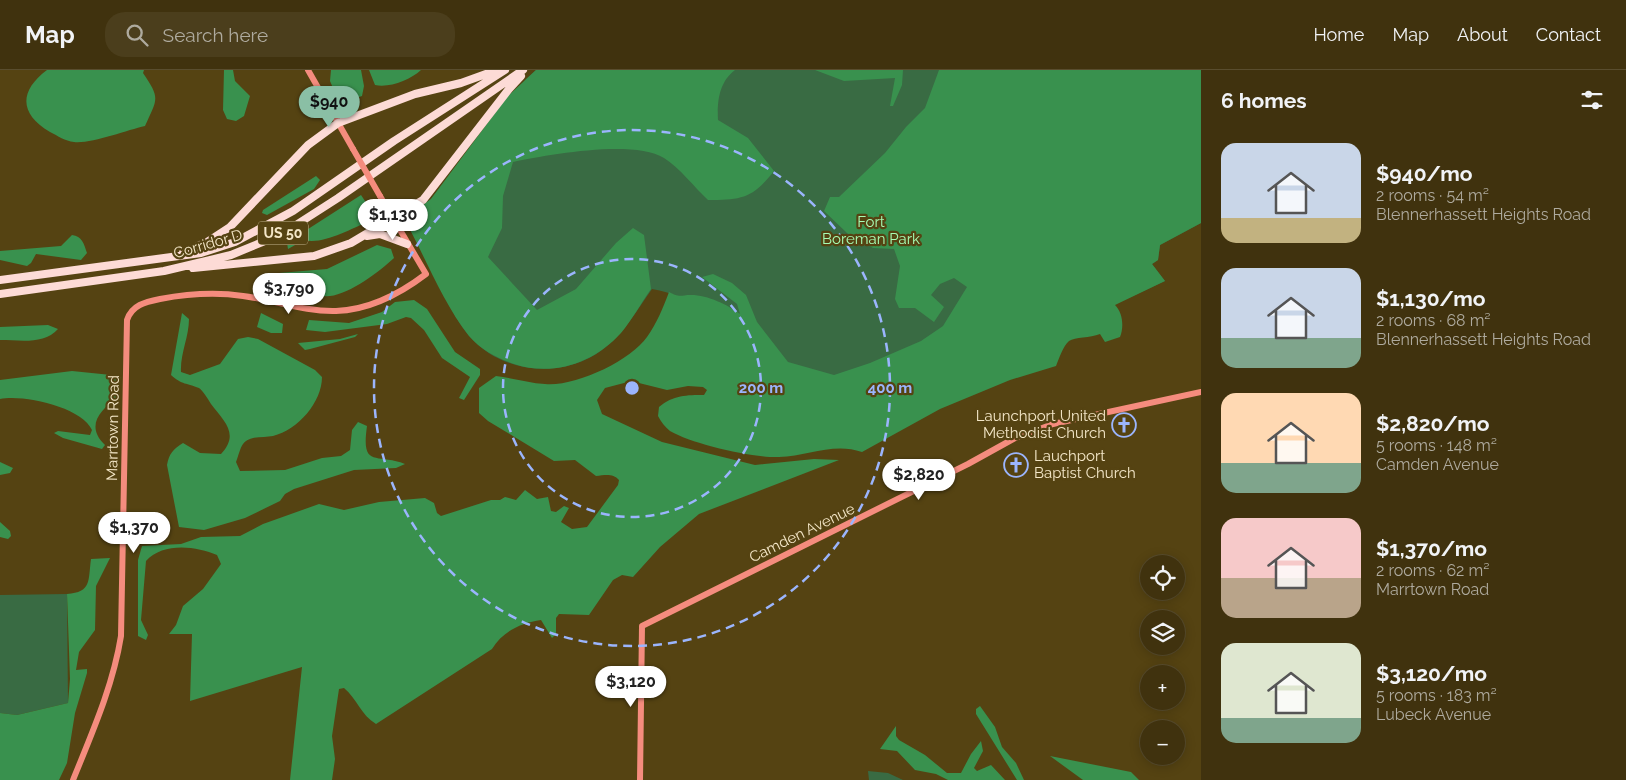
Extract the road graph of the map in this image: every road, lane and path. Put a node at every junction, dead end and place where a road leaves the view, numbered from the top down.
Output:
1 (308, 70) edge
2 (496, 70) edge
3 (505, 70) edge
4 (523, 70) edge
5 (527, 70) edge
6 (338, 123) junction
7 (392, 218) junction
8 (360, 237) junction
9 (408, 244) junction
10 (174, 257) junction
11 (164, 271) junction
12 (0, 280) edge
13 (0, 294) edge
14 (1201, 392) edge
15 (73, 780) edge
16 (640, 780) edge

1 - 6 street
2 - 6 highway
3 - 10 highway, Corridor D / US 50
4 - 11 highway, Corridor D / US 50
5 - 7 highway
6 - 7 street, bridge
6 - 10 highway
7 - 8 highway
7 - 9 street
8 - 9 highway
8 - 11 highway
9 - 15 street, Marrtown Road
10 - 12 highway, Corridor D / US 50
11 - 13 highway, Corridor D / US 50
14 - 16 street, Camden Avenue

